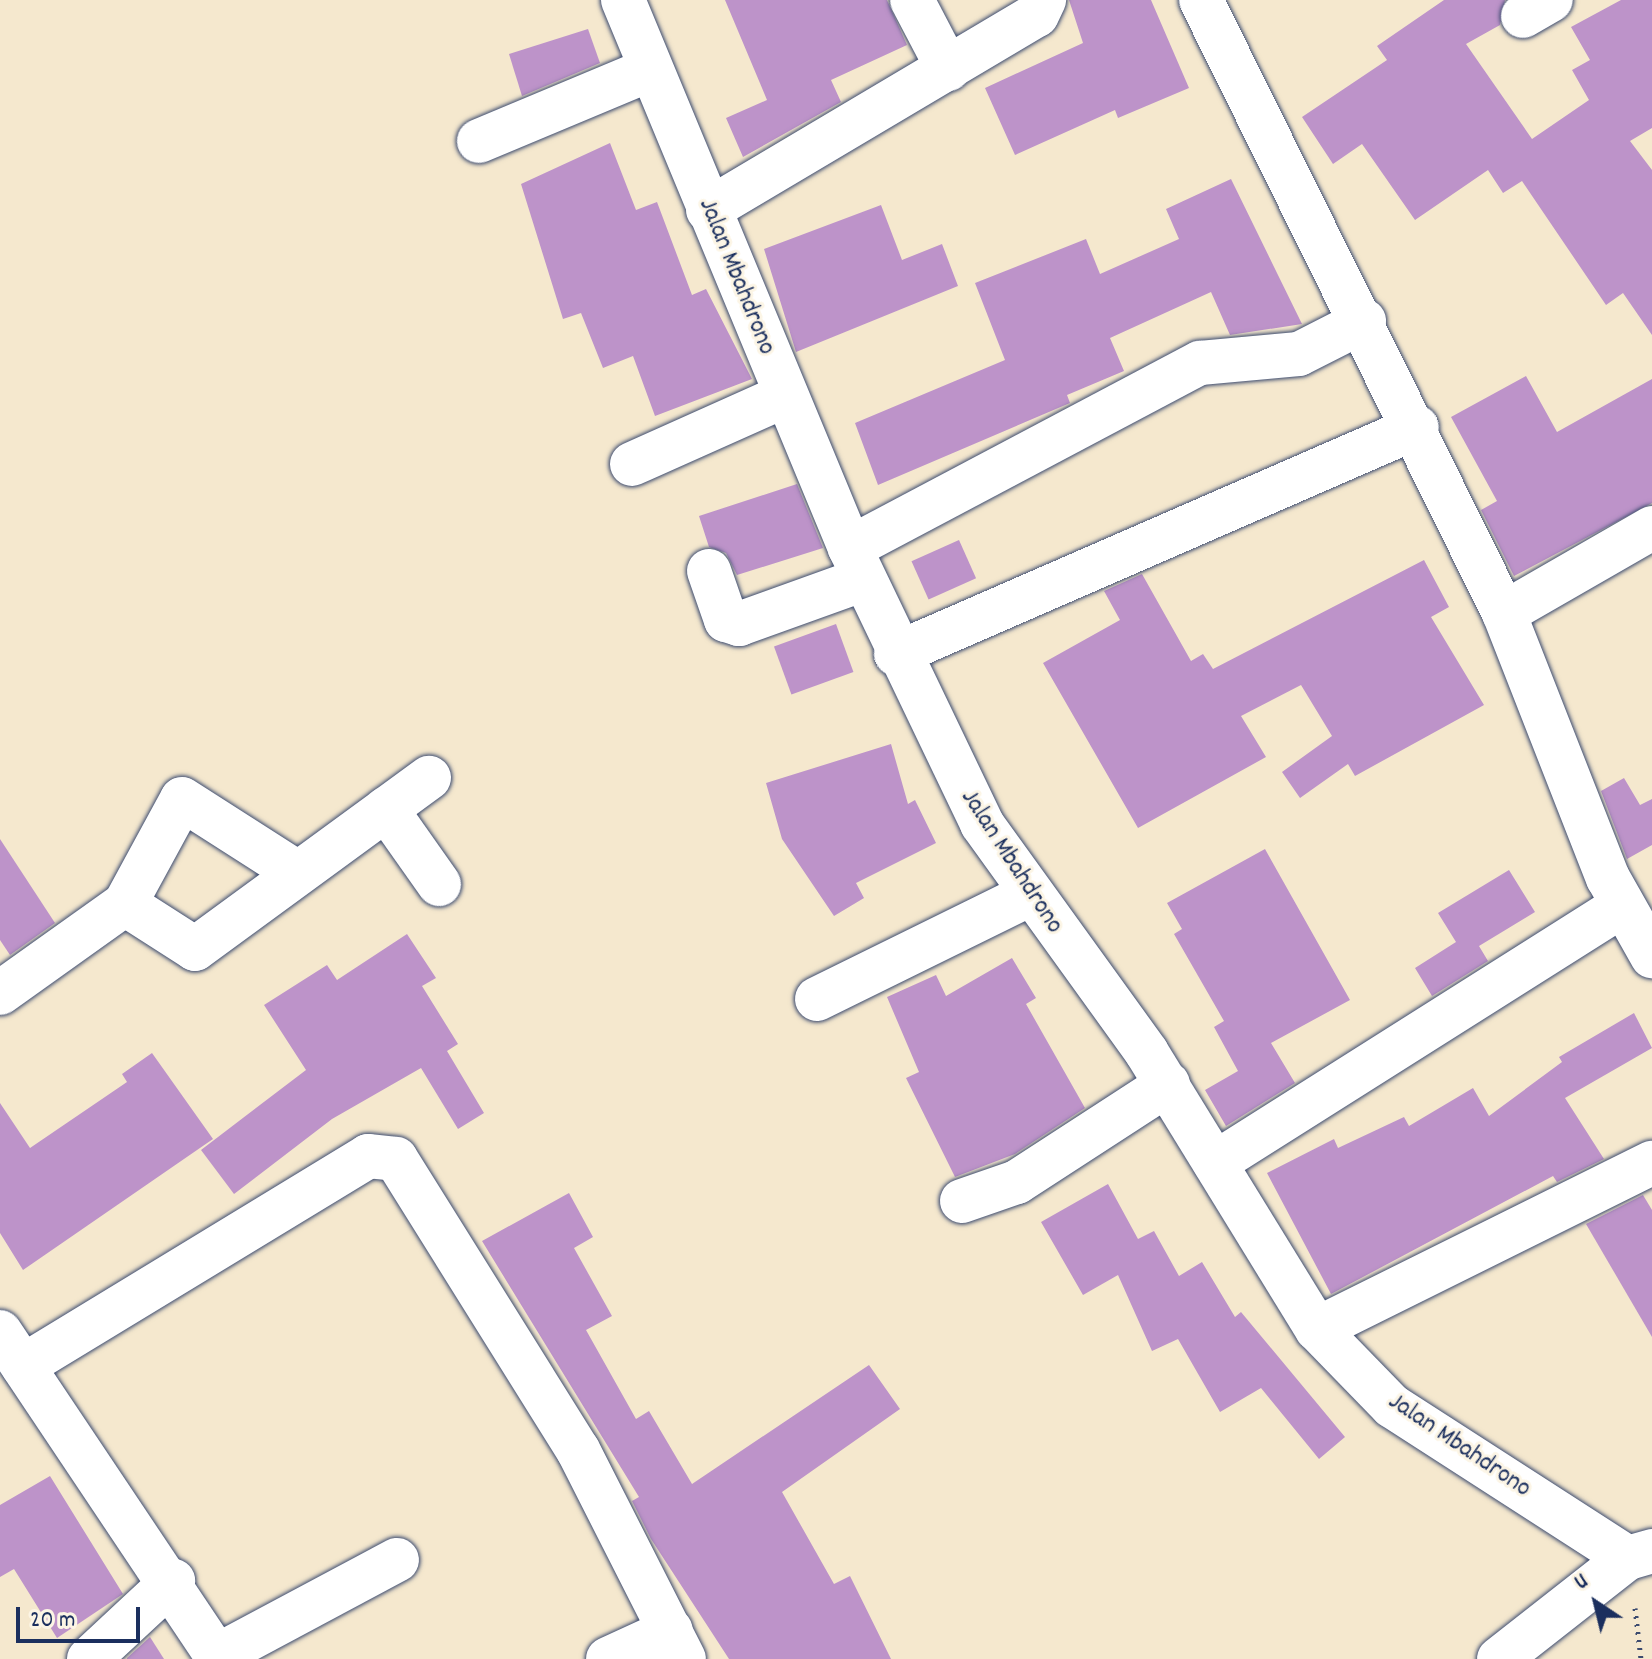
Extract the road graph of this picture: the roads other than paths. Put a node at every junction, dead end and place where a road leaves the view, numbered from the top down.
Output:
1 (623, 0) edge
2 (912, 0) edge
3 (1044, 0) edge
4 (1201, 0) edge
5 (651, 69) junction
6 (948, 69) junction
7 (479, 141) dead end
8 (708, 210) junction
9 (1364, 321) junction
10 (784, 396) junction
11 (1417, 427) junction
12 (632, 464) dead end
13 (1652, 528) edge
14 (857, 563) junction
15 (709, 571) dead end
16 (1504, 613) junction
17 (896, 654) junction
18 (429, 778) dead end
19 (386, 809) junction
20 (296, 872) junction
21 (439, 884) dead end
22 (1028, 895) junction
23 (125, 904) junction
24 (1622, 906) junction
25 (1652, 956) edge
26 (0, 993) edge
27 (817, 999) dead end
28 (1168, 1084) junction
29 (1215, 1163) junction
30 (1652, 1163) edge
31 (962, 1201) dead end
32 (1317, 1329) junction
33 (11, 1349) edge
34 (1640, 1554) edge
35 (397, 1560) dead end
36 (173, 1581) junction
37 (678, 1644) edge
38 (218, 1657) edge
39 (89, 1659) edge
40 (608, 1659) edge
41 (1499, 1659) edge

1 - 5 street, Jalan Mbahdrono
2 - 6 street
3 - 6 street
4 - 9 street
5 - 7 street
5 - 8 street, Jalan Mbahdrono
6 - 8 street
8 - 10 street, Jalan Mbahdrono
9 - 11 street
9 - 14 street
10 - 12 street
10 - 14 street, Jalan Mbahdrono
11 - 16 street
11 - 17 street
13 - 16 street
14 - 15 street
14 - 17 street, Jalan Mbahdrono
16 - 24 street
17 - 22 street, Jalan Mbahdrono
18 - 19 street
19 - 20 street
19 - 21 street
20 - 23 street
20 - 23 street
22 - 27 street
22 - 28 street, Jalan Mbahdrono
23 - 26 street
24 - 25 street
24 - 29 street
28 - 29 street, Jalan Mbahdrono
28 - 31 street
29 - 32 street, Jalan Mbahdrono
30 - 32 street
32 - 34 street, Jalan Mbahdrono
33 - 36 street
33 - 37 street
34 - 41 street
35 - 38 street
36 - 38 street
36 - 39 street
37 - 40 street

